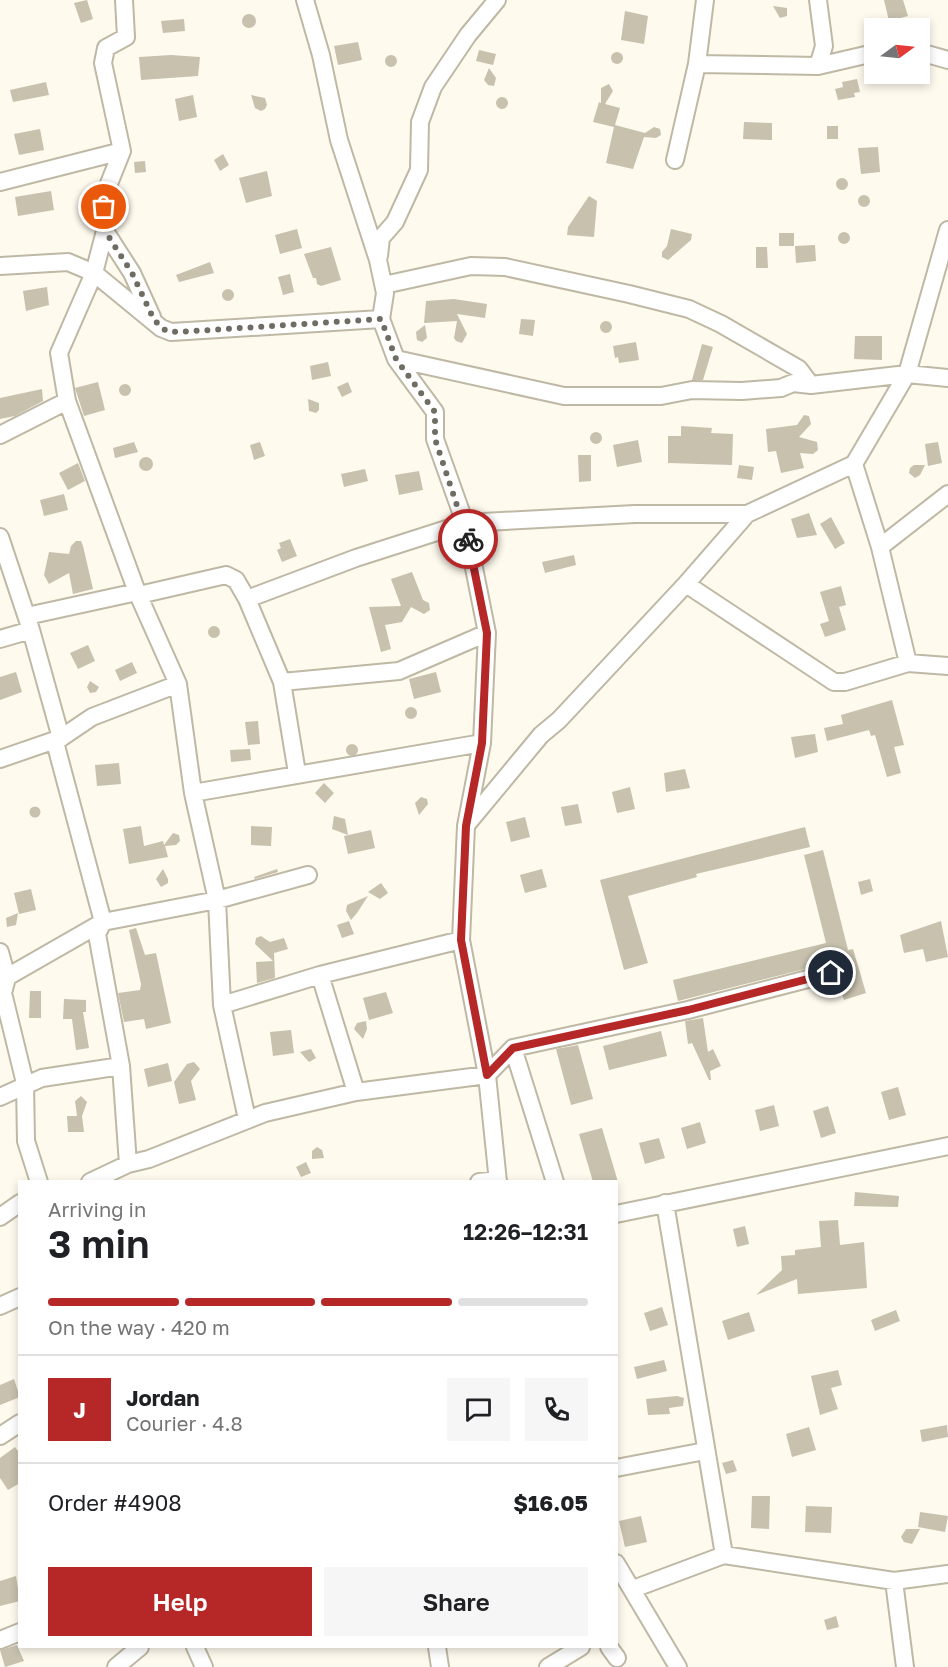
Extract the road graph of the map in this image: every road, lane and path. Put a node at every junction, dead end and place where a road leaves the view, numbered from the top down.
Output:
1 (124, 0) edge
2 (305, 0) edge
3 (497, 0) edge
4 (705, 0) edge
5 (818, 0) edge
6 (864, 55) edge
7 (930, 55) edge
8 (948, 60) edge
9 (697, 64) junction
10 (818, 66) junction
11 (122, 151) junction
12 (675, 160) dead end
13 (0, 182) edge
14 (948, 230) edge
15 (105, 231) junction
16 (378, 260) junction
17 (0, 266) edge
18 (94, 273) junction
19 (384, 285) junction
20 (381, 319) junction
21 (154, 320) junction
22 (396, 359) junction
23 (907, 374) junction
24 (948, 378) edge
25 (811, 385) junction
26 (67, 400) junction
27 (0, 435) edge
28 (854, 464) junction
29 (948, 494) edge
30 (747, 514) junction
31 (465, 523) junction
32 (0, 537) edge
33 (880, 547) junction
34 (686, 584) junction
35 (138, 593) junction
36 (247, 599) junction
37 (29, 623) junction
38 (487, 633) junction
39 (0, 639) edge
40 (908, 663) junction
41 (948, 666) edge
42 (282, 682) junction
43 (178, 684) junction
44 (61, 738) junction
45 (482, 743) junction
46 (0, 759) edge
47 (297, 773) junction
48 (193, 793) junction
49 (466, 826) junction
50 (308, 875) dead end
51 (217, 900) junction
52 (104, 922) junction
53 (461, 940) junction
54 (0, 952) edge
55 (831, 973) dead end
56 (320, 975) junction
57 (3, 980) edge
58 (222, 1005) junction
59 (513, 1048) junction
60 (121, 1066) junction
61 (487, 1075) junction
62 (25, 1083) junction
63 (356, 1092) junction
64 (0, 1097) edge
65 (247, 1119) junction
66 (948, 1146) edge
67 (128, 1164) junction
68 (38, 1180) edge
69 (91, 1180) edge
70 (498, 1180) edge
71 (554, 1180) edge
72 (665, 1203) junction
73 (18, 1204) edge
74 (618, 1214) edge
75 (0, 1217) edge
76 (18, 1299) edge
77 (0, 1306) edge
78 (18, 1424) edge
79 (0, 1436) edge
80 (705, 1451) junction
81 (618, 1468) edge
82 (724, 1555) junction
83 (618, 1566) edge
84 (948, 1574) edge
85 (894, 1581) junction
86 (633, 1589) junction
87 (18, 1633) edge
88 (0, 1640) edge
89 (139, 1648) edge
90 (195, 1648) edge
91 (437, 1648) edge
92 (579, 1648) edge
93 (116, 1667) edge
94 (204, 1667) edge
95 (440, 1667) edge
96 (548, 1667) edge
97 (678, 1667) edge
98 (905, 1667) edge

1 - 11 street
2 - 16 street
3 - 16 street
4 - 9 street
5 - 10 street
6 - 10 street
7 - 8 street
9 - 10 street
9 - 12 street
11 - 13 street
11 - 15 street
14 - 23 street
15 - 18 street
15 - 21 street
16 - 19 street
17 - 18 street
18 - 21 street
18 - 26 street
19 - 20 street
19 - 25 street
20 - 21 street
20 - 22 street
22 - 25 street
22 - 31 street
23 - 24 street
23 - 25 street
23 - 28 street
26 - 27 street
26 - 35 street
28 - 30 street
28 - 33 street
29 - 33 street
30 - 31 street
30 - 34 street
31 - 36 street
31 - 38 street
32 - 37 street
33 - 40 street
34 - 40 street
34 - 49 street
35 - 36 street
35 - 37 street
35 - 43 street
36 - 42 street
37 - 39 street
37 - 44 street
38 - 42 street
38 - 45 street
40 - 41 street
42 - 47 street
43 - 44 street
43 - 48 street
44 - 46 street
44 - 52 street
45 - 47 street
45 - 49 street
47 - 48 street
48 - 51 street
49 - 53 street
50 - 51 street
51 - 52 street
51 - 58 street
52 - 57 street
52 - 60 street
53 - 56 street
53 - 61 street
54 - 57 street
55 - 59 street
56 - 58 street
56 - 63 street
57 - 62 street
58 - 65 street
59 - 61 street
59 - 71 street
60 - 62 street
60 - 67 street
61 - 63 street
61 - 70 street
62 - 64 street
62 - 68 street
63 - 65 street
65 - 67 street
66 - 72 street
67 - 69 street
72 - 74 street
72 - 80 street
73 - 75 street
76 - 77 street
78 - 79 street
80 - 81 street
80 - 82 street
82 - 85 street
82 - 86 street
83 - 86 street
84 - 85 street
85 - 98 street
86 - 97 street
87 - 88 street
89 - 93 street
90 - 94 street
91 - 95 street
92 - 96 street

